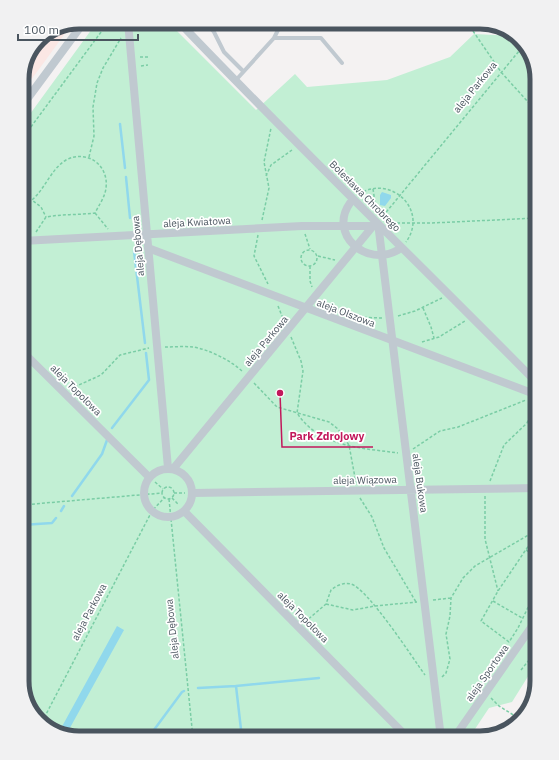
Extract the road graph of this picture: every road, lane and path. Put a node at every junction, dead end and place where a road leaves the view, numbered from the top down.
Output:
1 (79, 29) edge
2 (103, 29) edge
3 (129, 29) edge
4 (186, 29) edge
5 (211, 29) edge
6 (278, 29) edge
7 (472, 31) dead end
8 (121, 37) dead end
9 (274, 38) junction
10 (520, 49) edge
11 (140, 57) dead end
12 (148, 58) dead end
13 (342, 63) dead end
14 (148, 65) dead end
15 (141, 66) dead end
16 (243, 71) junction
17 (501, 72) junction
18 (235, 81) junction
19 (29, 97) edge
20 (530, 104) edge
21 (272, 125) dead end
22 (29, 130) edge
23 (296, 148) dead end
24 (89, 156) junction
25 (266, 176) junction
26 (373, 188) junction
27 (359, 194) dead end
28 (400, 195) junction
29 (29, 200) edge
30 (32, 200) junction
31 (350, 203) dead end
32 (376, 211) dead end
33 (95, 213) junction
34 (46, 217) junction
35 (382, 217) dead end
36 (530, 218) edge
37 (413, 222) junction
38 (387, 223) dead end
39 (344, 225) junction
40 (302, 226) junction
41 (260, 228) junction
42 (376, 229) junction
43 (147, 234) junction
44 (113, 236) junction
45 (29, 237) edge
46 (29, 240) edge
47 (406, 242) dead end
48 (356, 247) junction
49 (148, 248) junction
50 (310, 249) junction
51 (398, 250) dead end
52 (317, 256) junction
53 (382, 256) junction
54 (343, 264) junction
55 (310, 266) junction
56 (273, 295) junction
57 (316, 296) junction
58 (306, 308) junction
59 (423, 308) dead end
60 (466, 320) dead end
61 (288, 330) junction
62 (434, 338) junction
63 (391, 341) junction
64 (406, 346) junction
65 (157, 347) junction
66 (29, 358) edge
67 (530, 376) edge
68 (248, 377) junction
69 (63, 392) junction
70 (530, 392) edge
71 (528, 399) dead end
72 (297, 413) junction
73 (349, 446) junction
74 (406, 453) junction
75 (170, 468) junction
76 (149, 477) junction
77 (530, 488) edge
78 (163, 489) junction
79 (410, 489) junction
80 (357, 490) junction
81 (162, 493) junction
82 (174, 493) junction
83 (193, 493) junction
84 (144, 494) junction
85 (164, 498) junction
86 (172, 498) junction
87 (169, 499) junction
88 (29, 504) edge
89 (184, 511) junction
90 (152, 512) junction
91 (170, 517) junction
92 (530, 533) edge
93 (530, 542) edge
94 (526, 550) junction
95 (530, 552) edge
96 (451, 598) junction
97 (425, 601) junction
98 (492, 601) junction
99 (416, 602) junction
100 (530, 603) edge
101 (326, 604) junction
102 (375, 606) junction
103 (522, 618) junction
104 (300, 628) junction
105 (530, 629) edge
106 (530, 659) edge
107 (521, 670) dead end
108 (435, 681) junction
109 (486, 692) junction
110 (517, 714) dead end
111 (45, 717) edge
112 (192, 731) edge
113 (401, 731) edge
114 (440, 731) edge
115 (459, 731) edge

1 - 19 street
2 - 22 path
3 - 43 street, aleja Dębowa
4 - 18 street, Bolesława Chrobrego
5 - 16 lane
6 - 9 lane
7 - 17 path
8 - 24 path
9 - 13 lane
9 - 16 lane
10 - 17 path, aleja Parkowa
11 - 12 path
14 - 15 path
16 - 18 lane
17 - 20 path
17 - 28 path, aleja Parkowa
18 - 67 street, Bolesława Chrobrego
21 - 25 path
23 - 25 path
24 - 30 path
24 - 33 path
25 - 41 path
26 - 27 path
26 - 28 path
26 - 32 path
28 - 35 path, aleja Parkowa
28 - 37 path
29 - 30 path
30 - 34 path
31 - 39 street
33 - 34 path
33 - 44 path
34 - 45 path
36 - 37 path
37 - 38 path
37 - 47 path
39 - 40 street, aleja Kwiatowa
39 - 42 street, aleja Kwiatowa
39 - 48 street
40 - 41 street, aleja Kwiatowa
40 - 50 path
41 - 43 street, aleja Kwiatowa
41 - 56 path
42 - 48 street, aleja Parkowa
42 - 53 street, aleja Bukowa
43 - 44 street, aleja Kwiatowa
43 - 49 street, aleja Dębowa
44 - 46 street, aleja Kwiatowa
48 - 53 street
48 - 54 street, aleja Parkowa
49 - 56 street, aleja Olszowa
49 - 65 street, aleja Dębowa
50 - 52 path
50 - 55 path
51 - 53 street
52 - 54 path
52 - 55 path
53 - 63 street, aleja Bukowa
54 - 57 street, aleja Parkowa
55 - 57 path
56 - 58 street, aleja Olszowa
56 - 61 path
57 - 58 street, aleja Parkowa
58 - 61 street, aleja Parkowa
58 - 63 street, aleja Olszowa
59 - 62 path
60 - 62 path
61 - 68 street, aleja Parkowa
61 - 72 path
62 - 64 path
63 - 64 street, aleja Olszowa
63 - 74 street, aleja Bukowa
64 - 70 street, aleja Olszowa
65 - 68 path
65 - 69 path
65 - 75 street, aleja Dębowa
66 - 69 street, aleja Topolowa
68 - 72 path
68 - 75 street, aleja Parkowa
69 - 76 street, aleja Topolowa
71 - 74 path
72 - 73 path
72 - 73 path
73 - 74 path
73 - 80 path
74 - 79 street, aleja Bukowa
75 - 76 street
75 - 83 street
76 - 78 path
76 - 84 street
77 - 79 street, aleja Wiązowa
78 - 81 path
78 - 82 path
79 - 80 street, aleja Wiązowa
79 - 97 street, aleja Bukowa
80 - 83 street, aleja Wiązowa
80 - 99 path
81 - 84 path
81 - 85 path
82 - 83 path
82 - 86 path
83 - 89 street
84 - 88 path
84 - 90 street
85 - 87 path
85 - 90 path, aleja Parkowa
86 - 87 path
86 - 89 path
87 - 91 path, aleja Dębowa
89 - 91 street
89 - 104 street, aleja Topolowa
90 - 91 street
90 - 111 path, aleja Parkowa
91 - 112 path, aleja Dębowa
92 - 96 path
93 - 94 path
94 - 95 path
94 - 98 path
96 - 97 path
96 - 108 path
97 - 99 path
97 - 108 street, aleja Bukowa
98 - 103 path
98 - 103 path
99 - 102 path
100 - 103 path
101 - 102 path
101 - 102 path
101 - 104 path
102 - 108 path
104 - 113 street, aleja Topolowa
105 - 109 street, aleja Sportowa
106 - 107 path
108 - 114 street, aleja Bukowa
109 - 110 path
109 - 115 street, aleja Sportowa

